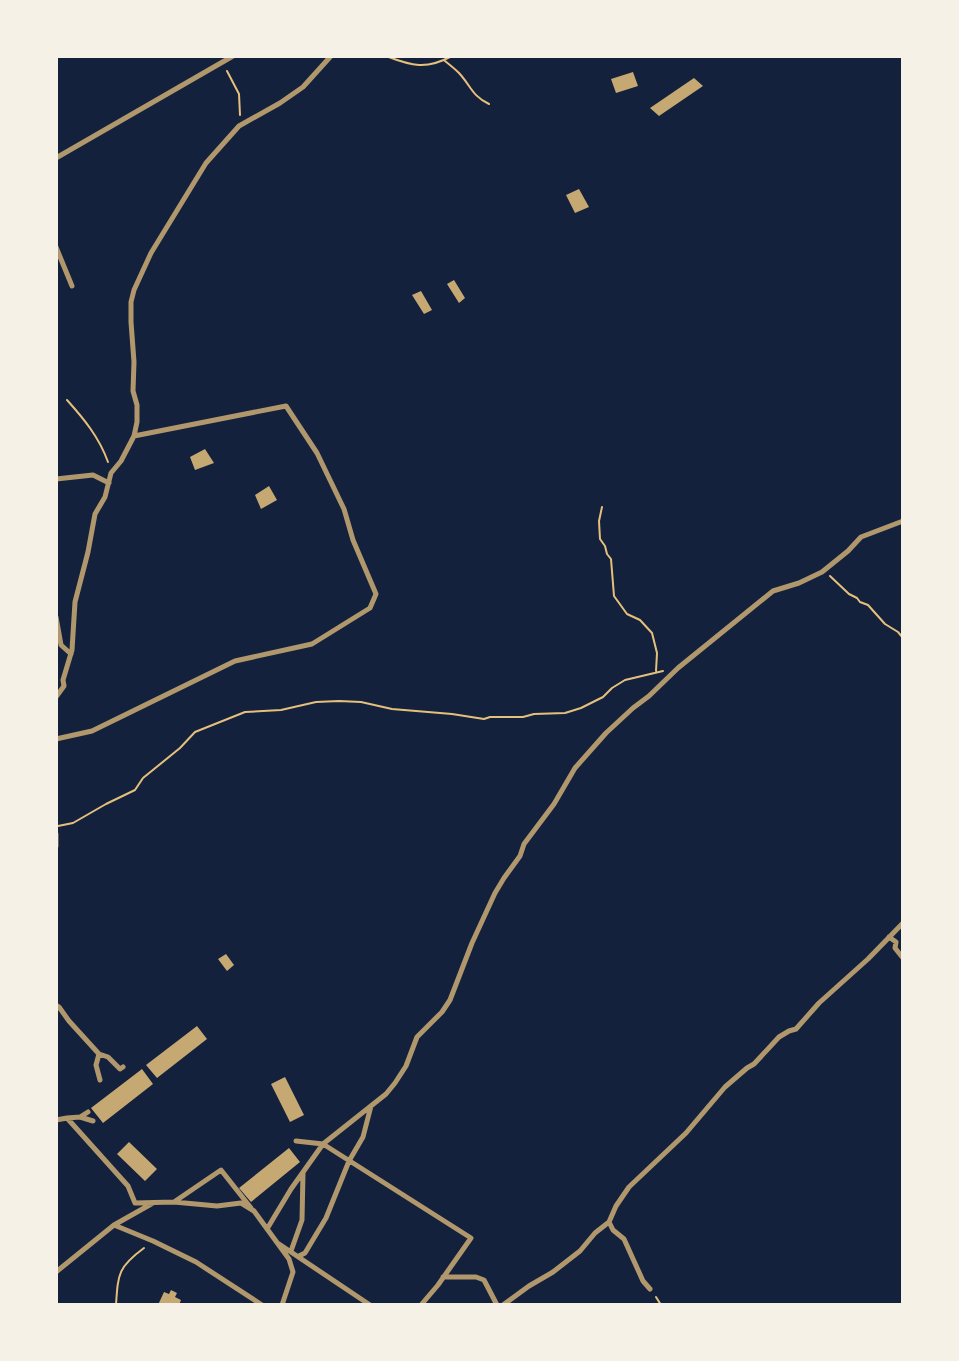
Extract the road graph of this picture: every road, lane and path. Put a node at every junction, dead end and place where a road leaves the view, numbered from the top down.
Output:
1 (233, 56) edge
2 (331, 56) edge
3 (386, 56) edge
4 (452, 56) edge
5 (445, 60) junction
6 (224, 61) junction
7 (489, 104) dead end
8 (239, 126) junction
9 (56, 158) edge
10 (56, 247) edge
11 (72, 286) dead end
12 (67, 400) dead end
13 (134, 436) junction
14 (111, 473) junction
15 (56, 480) edge
16 (109, 483) junction
17 (601, 507) dead end
18 (903, 521) edge
19 (822, 572) junction
20 (56, 617) edge
21 (903, 638) edge
22 (71, 654) junction
23 (678, 668) junction
24 (656, 672) junction
25 (56, 697) edge
26 (56, 739) edge
27 (56, 827) edge
28 (56, 834) edge
29 (56, 846) edge
30 (903, 922) edge
31 (889, 937) junction
32 (903, 958) edge
33 (56, 1005) edge
34 (99, 1054) junction
35 (123, 1067) dead end
36 (100, 1080) dead end
37 (371, 1106) junction
38 (88, 1112) dead end
39 (80, 1117) junction
40 (67, 1118) junction
41 (56, 1120) edge
42 (93, 1121) dead end
43 (296, 1141) dead end
44 (323, 1144) junction
45 (349, 1161) junction
46 (303, 1173) junction
47 (174, 1202) junction
48 (153, 1203) junction
49 (254, 1211) junction
50 (609, 1223) junction
51 (114, 1226) junction
52 (267, 1229) junction
53 (153, 1241) junction
54 (276, 1242) junction
55 (291, 1251) junction
56 (299, 1256) junction
57 (56, 1272) edge
58 (443, 1277) junction
59 (650, 1289) joint
60 (116, 1305) edge
61 (262, 1305) edge
62 (282, 1305) edge
63 (370, 1305) edge
64 (421, 1305) edge
65 (497, 1305) edge
66 (503, 1305) edge
67 (661, 1305) edge

1 - 6 street
2 - 8 street
3 - 5 path
4 - 5 path
5 - 7 path
6 - 8 path
6 - 9 street
8 - 13 street
10 - 11 street
12 - 14 path
13 - 14 street
13 - 26 street
14 - 16 street
15 - 16 street
16 - 22 street
17 - 24 path
18 - 19 street
19 - 21 path
19 - 23 street
20 - 22 street
22 - 25 street
23 - 24 path
23 - 37 street
24 - 27 path
28 - 29 street
30 - 31 street
31 - 32 street
31 - 50 street
33 - 34 street
34 - 35 street
34 - 36 street
37 - 44 street
37 - 45 street
38 - 39 street
39 - 40 street
39 - 42 street
40 - 41 street
40 - 48 street
43 - 44 street
44 - 45 street
44 - 46 street
45 - 56 street
45 - 58 street
46 - 52 street
46 - 55 street
47 - 48 street
47 - 49 street
47 - 49 street
48 - 51 street
49 - 52 street
50 - 59 street
50 - 66 street
51 - 53 street
51 - 57 street
52 - 54 street
53 - 60 path
53 - 61 street
54 - 55 street
54 - 62 street
55 - 56 street
56 - 63 street
58 - 64 street
58 - 65 street
59 - 67 path

